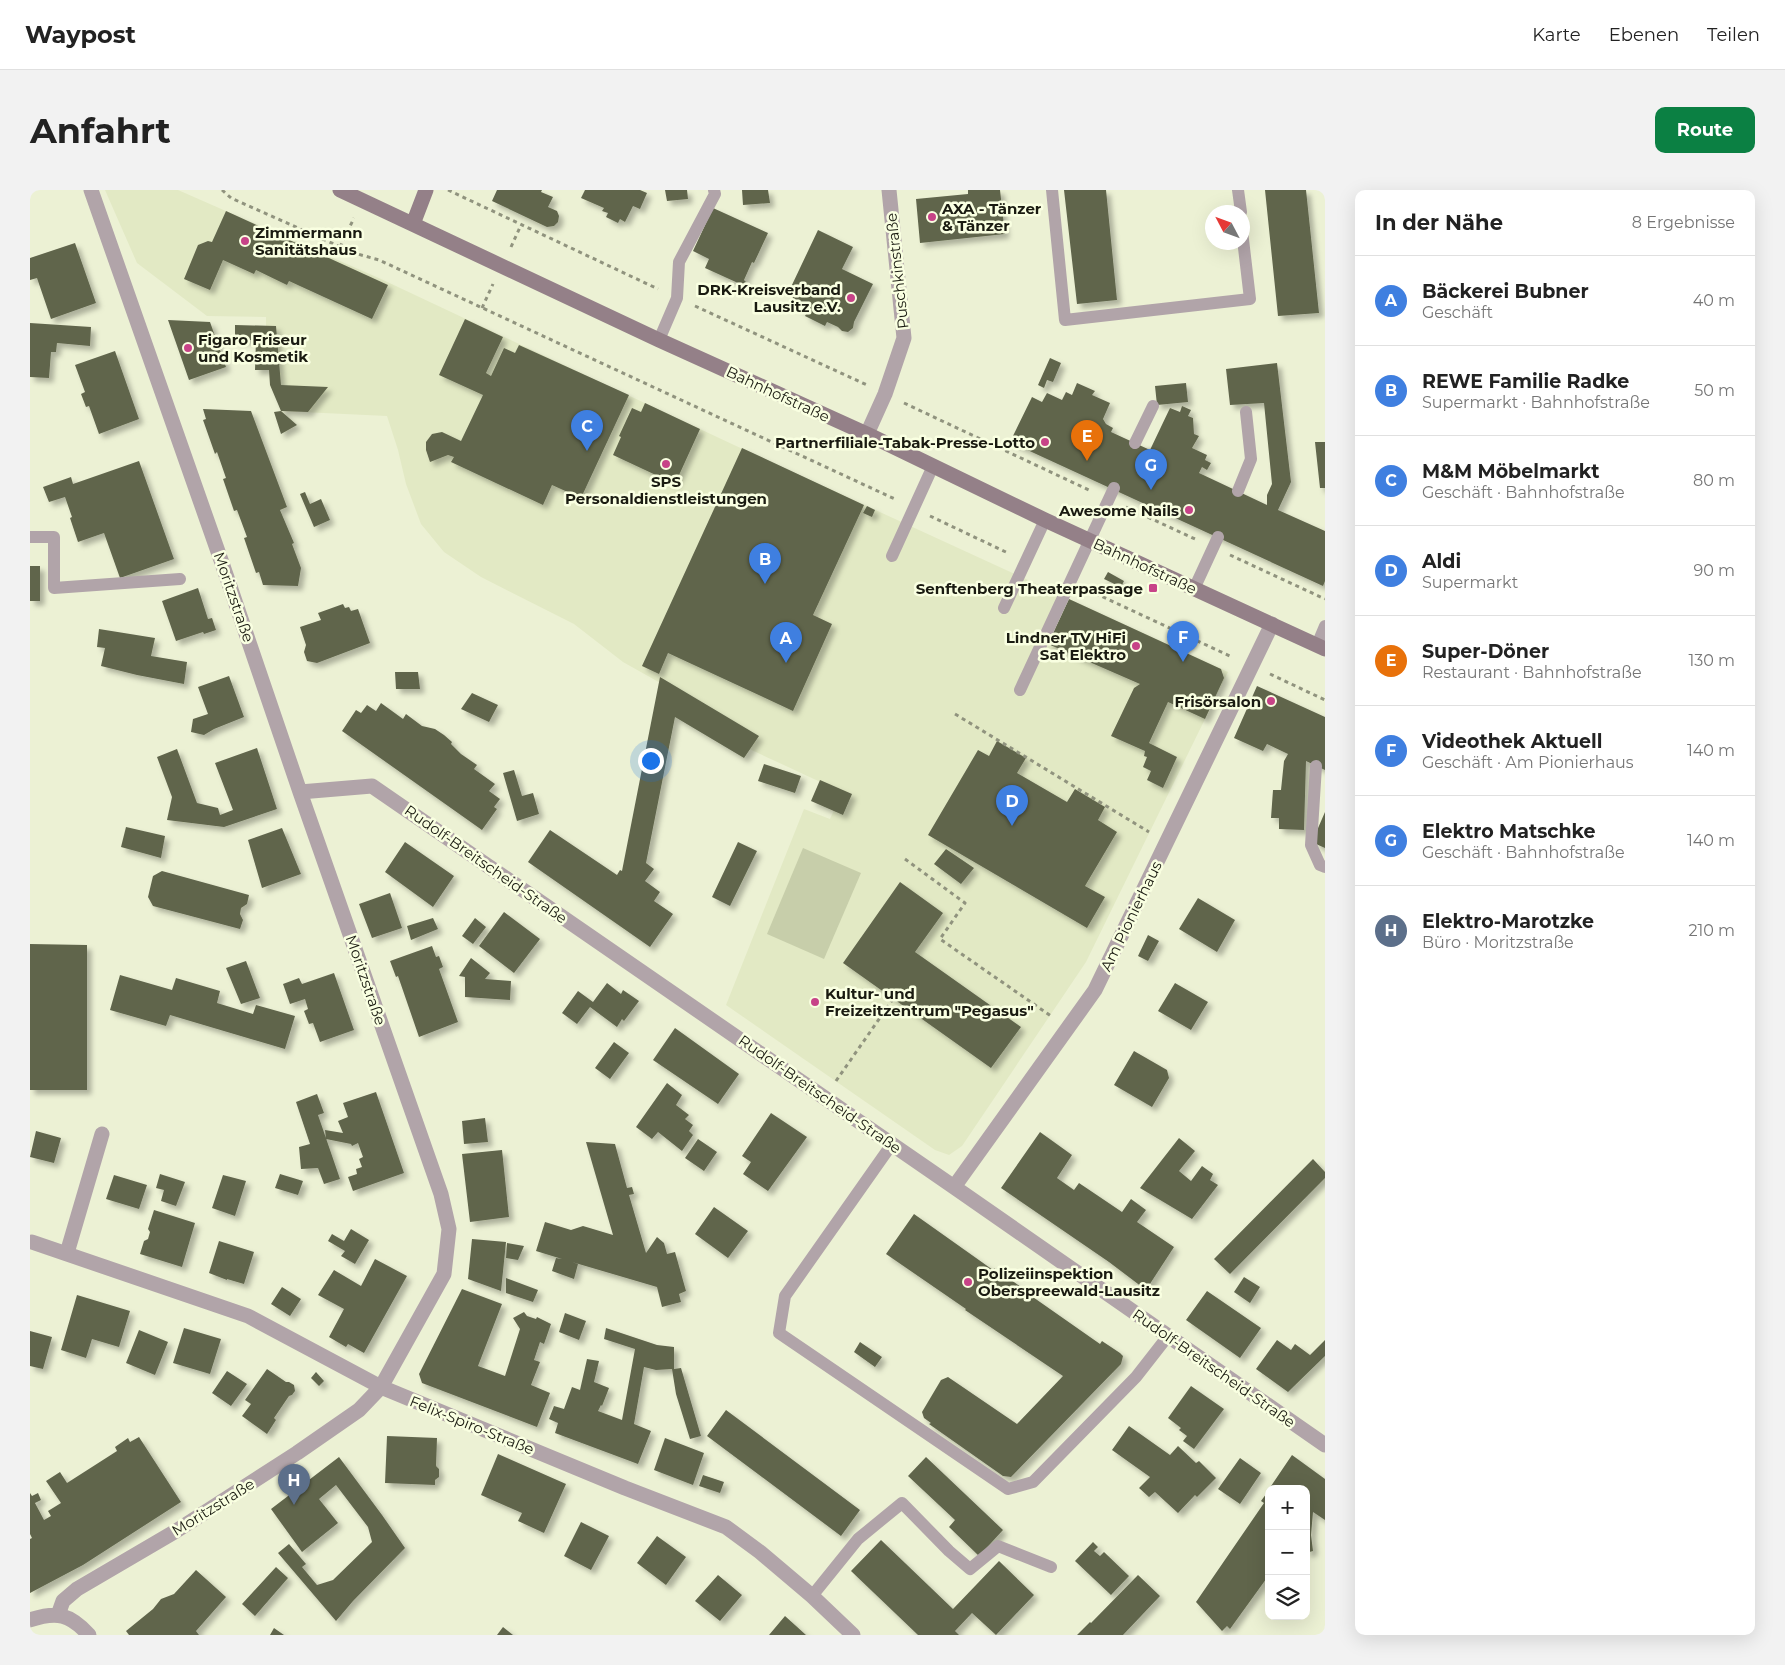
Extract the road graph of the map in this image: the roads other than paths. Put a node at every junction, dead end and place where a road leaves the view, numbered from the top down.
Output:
1 (91, 190) edge
2 (340, 190) edge
3 (426, 190) edge
4 (714, 190) edge
5 (888, 190) edge
6 (1052, 190) edge
7 (1238, 190) edge
8 (1239, 205) edge
9 (413, 224) junction
10 (1244, 250) edge
11 (659, 340) junction
12 (1152, 406) dead end
13 (1246, 412) dead end
14 (867, 434) junction
15 (1135, 443) dead end
16 (933, 466) junction
17 (1114, 488) dead end
18 (1238, 491) dead end
19 (1045, 520) junction
20 (30, 537) edge
21 (1218, 537) dead end
22 (1090, 541) junction
23 (892, 556) dead end
24 (180, 579) dead end
25 (1194, 589) junction
26 (1004, 608) dead end
27 (1272, 624) junction
28 (1325, 626) edge
29 (1321, 647) edge
30 (1020, 690) dead end
31 (1316, 766) dead end
32 (300, 792) junction
33 (1325, 868) edge
34 (102, 1134) dead end
35 (892, 1144) junction
36 (954, 1187) junction
37 (32, 1242) dead end
38 (67, 1253) junction
39 (1168, 1336) junction
40 (381, 1387) junction
41 (1325, 1445) edge
42 (1050, 1567) dead end
43 (812, 1596) junction
44 (58, 1615) junction
45 (30, 1620) edge
46 (89, 1635) edge
47 (852, 1635) edge

1 - 32 street, Moritzstraße
2 - 9 main road, Bahnhofstraße
3 - 9 main road
4 - 11 lane
5 - 14 street, Puschkinstraße
6 - 10 lane
7 - 8 lane
9 - 11 main road, Bahnhofstraße
11 - 14 main road, Bahnhofstraße
12 - 15 lane
13 - 18 lane
14 - 16 main road, Bahnhofstraße
16 - 19 main road, Bahnhofstraße
16 - 23 lane
17 - 22 lane
19 - 22 main road, Bahnhofstraße
19 - 26 lane
20 - 24 lane
21 - 25 lane
22 - 25 main road, Bahnhofstraße
22 - 30 lane
25 - 27 main road, Bahnhofstraße
27 - 29 main road, Bahnhofstraße
27 - 36 street, Am Pionierhaus
28 - 29 lane
31 - 33 lane
32 - 35 street, Rudolf-Breitscheid-Straße
32 - 40 street, Moritzstraße
34 - 38 street
35 - 36 street, Rudolf-Breitscheid-Straße
35 - 39 lane
36 - 39 street, Rudolf-Breitscheid-Straße
37 - 38 street, Felix-Spiro-Straße
38 - 40 street, Felix-Spiro-Straße
39 - 41 street, Rudolf-Breitscheid-Straße
40 - 43 street, Felix-Spiro-Straße
40 - 44 street, Moritzstraße
42 - 43 lane
43 - 47 street, Felix-Spiro-Straße
44 - 45 street
44 - 46 street

